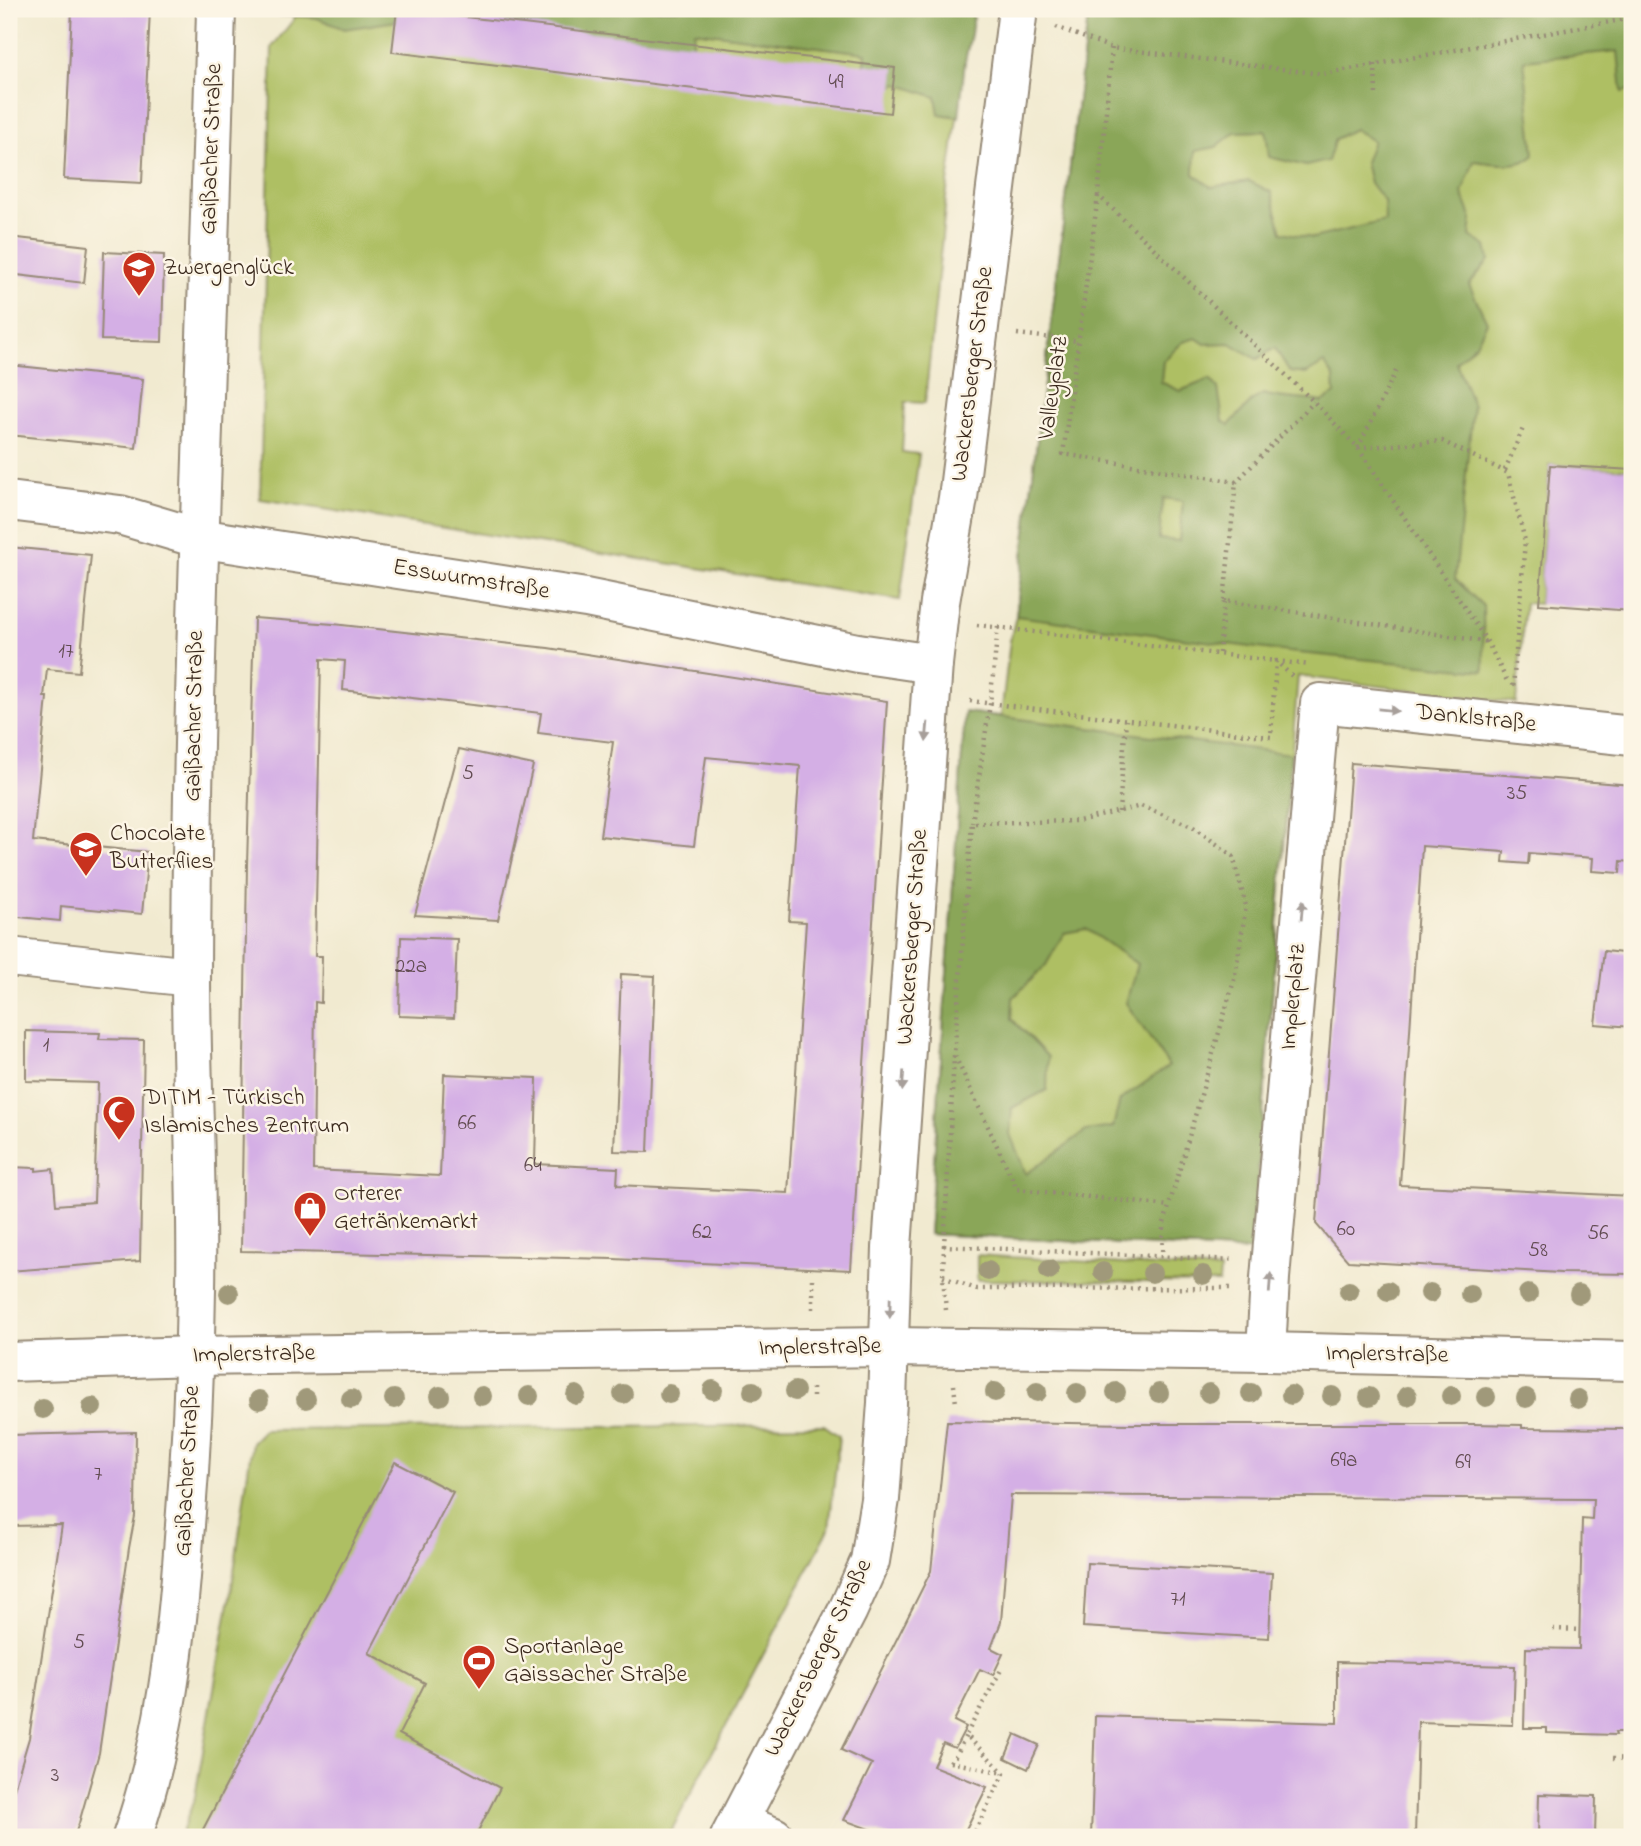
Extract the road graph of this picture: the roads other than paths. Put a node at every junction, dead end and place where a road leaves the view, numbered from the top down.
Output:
1 (216, 9) edge
2 (1018, 14) edge
3 (9, 501) edge
4 (198, 538) junction
5 (932, 680) junction
6 (1320, 703) joint
7 (1632, 736) edge
8 (9, 957) edge
9 (191, 977) junction
10 (889, 1347) junction
11 (1266, 1352) junction
12 (194, 1356) junction
13 (1632, 1361) edge
14 (9, 1362) edge
15 (734, 1830) edge
16 (132, 1837) edge
17 (775, 1837) edge

1 - 4 street, Gaißacher Straße
2 - 5 street, Wackersberger Straße
3 - 4 street, Esswurmstraße
4 - 5 street, Esswurmstraße
4 - 9 street, Gaißacher Straße
5 -> 10 street, Wackersberger Straße
6 -> 7 street, Danklstraße
11 -> 6 street, Implerplatz
8 - 9 street
9 - 12 street, Gaißacher Straße
10 - 11 street, Implerstraße
10 - 12 street, Implerstraße
10 - 15 street, Wackersberger Straße
11 - 13 street, Implerstraße
12 - 14 street, Implerstraße
12 - 16 street, Gaißacher Straße
15 - 17 street

